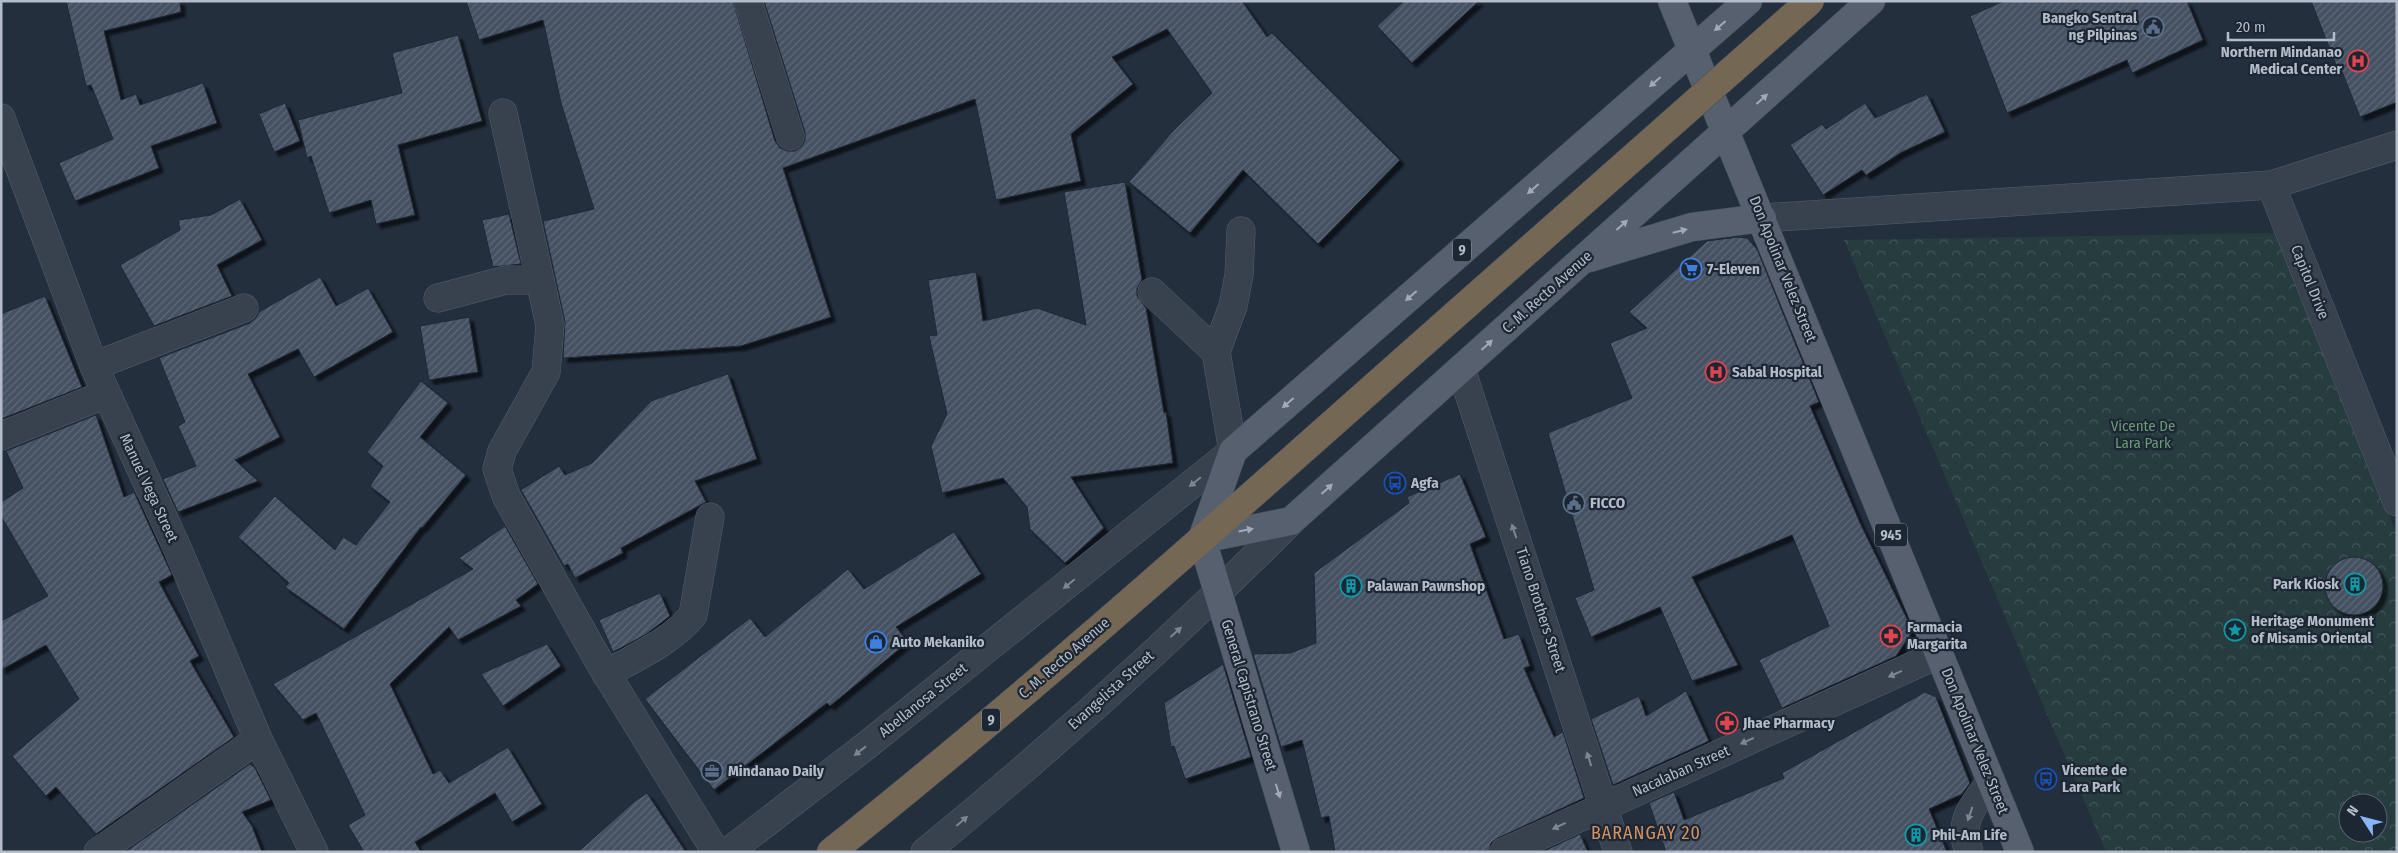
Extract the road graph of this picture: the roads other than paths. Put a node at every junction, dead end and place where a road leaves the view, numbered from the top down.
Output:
1 (748, 1) edge
2 (1672, 1) edge
3 (1748, 1) edge
4 (1810, 1) edge
5 (1871, 1) edge
6 (1692, 50) junction
7 (503, 113) dead end
8 (1, 118) edge
9 (1726, 131) junction
10 (790, 136) dead end
11 (2397, 146) edge
12 (2271, 185) junction
13 (1762, 218) junction
14 (1241, 231) dead end
15 (1583, 259) junction
16 (540, 280) junction
17 (1152, 292) dead end
18 (438, 298) dead end
19 (244, 308) dead end
20 (1216, 352) junction
21 (94, 366) junction
22 (1461, 369) junction
23 (106, 394) junction
24 (1, 436) edge
25 (1233, 451) junction
26 (2397, 502) edge
27 (710, 517) dead end
28 (1291, 521) junction
29 (1202, 539) junction
30 (1219, 593) junction
31 (1939, 654) junction
32 (606, 674) junction
33 (258, 739) junction
34 (1991, 781) junction
35 (1604, 806) junction
36 (98, 852) edge
37 (314, 852) edge
38 (716, 852) edge
39 (728, 852) edge
40 (831, 852) edge
41 (925, 852) edge
42 (1296, 852) edge
43 (1504, 852) edge
44 (1618, 852) edge
45 (1969, 852) edge
46 (2020, 852) edge

1 - 10 street
2 - 6 main road, Don Apolinar Velez Street
3 -> 6 main road, C. M. Recto Avenue / 9
4 - 29 highway, C. M. Recto Avenue / 9, bridge
9 -> 5 main road, C. M. Recto Avenue
6 - 9 main road, Don Apolinar Velez Street
6 -> 25 main road, C. M. Recto Avenue / 9
7 - 16 street
8 - 21 street, Manuel Vega Street
9 - 13 main road, Don Apolinar Velez Street / 945
15 -> 9 main road, C. M. Recto Avenue
11 - 12 street
12 - 13 street
12 - 26 street, Capitol Drive
15 -> 13 main road
13 - 31 main road, Don Apolinar Velez Street / 945
14 - 20 street
22 -> 15 main road, C. M. Recto Avenue
16 - 18 street
16 - 32 street
17 - 20 street
19 - 21 street
20 - 25 street
21 - 23 street, Manuel Vega Street
28 -> 22 main road, C. M. Recto Avenue
35 -> 22 street, Tiano Brothers Street
23 - 24 street
23 - 33 street, Manuel Vega Street
25 - 29 main road, C. M. Recto Avenue / 9
25 -> 39 street, Abellanosa Street
27 - 32 street
29 -> 28 main road, C. M. Recto Avenue / 9
28 - 30 street, Evangelista Street
29 - 30 main road, General Capistrano Street
29 - 40 highway, C. M. Recto Avenue / 9
41 -> 30 street, Evangelista Street
30 -> 42 main road, General Capistrano Street
31 - 34 main road, Don Apolinar Velez Street / 945
31 -> 35 street, Nacalaban Street
32 - 38 street
33 - 36 street
33 - 37 street, Manuel Vega Street
34 -> 45 street
34 - 46 main road, Don Apolinar Velez Street / 945
35 -> 43 street, Nacalaban Street
35 - 44 street, Tiano Brothers Street

